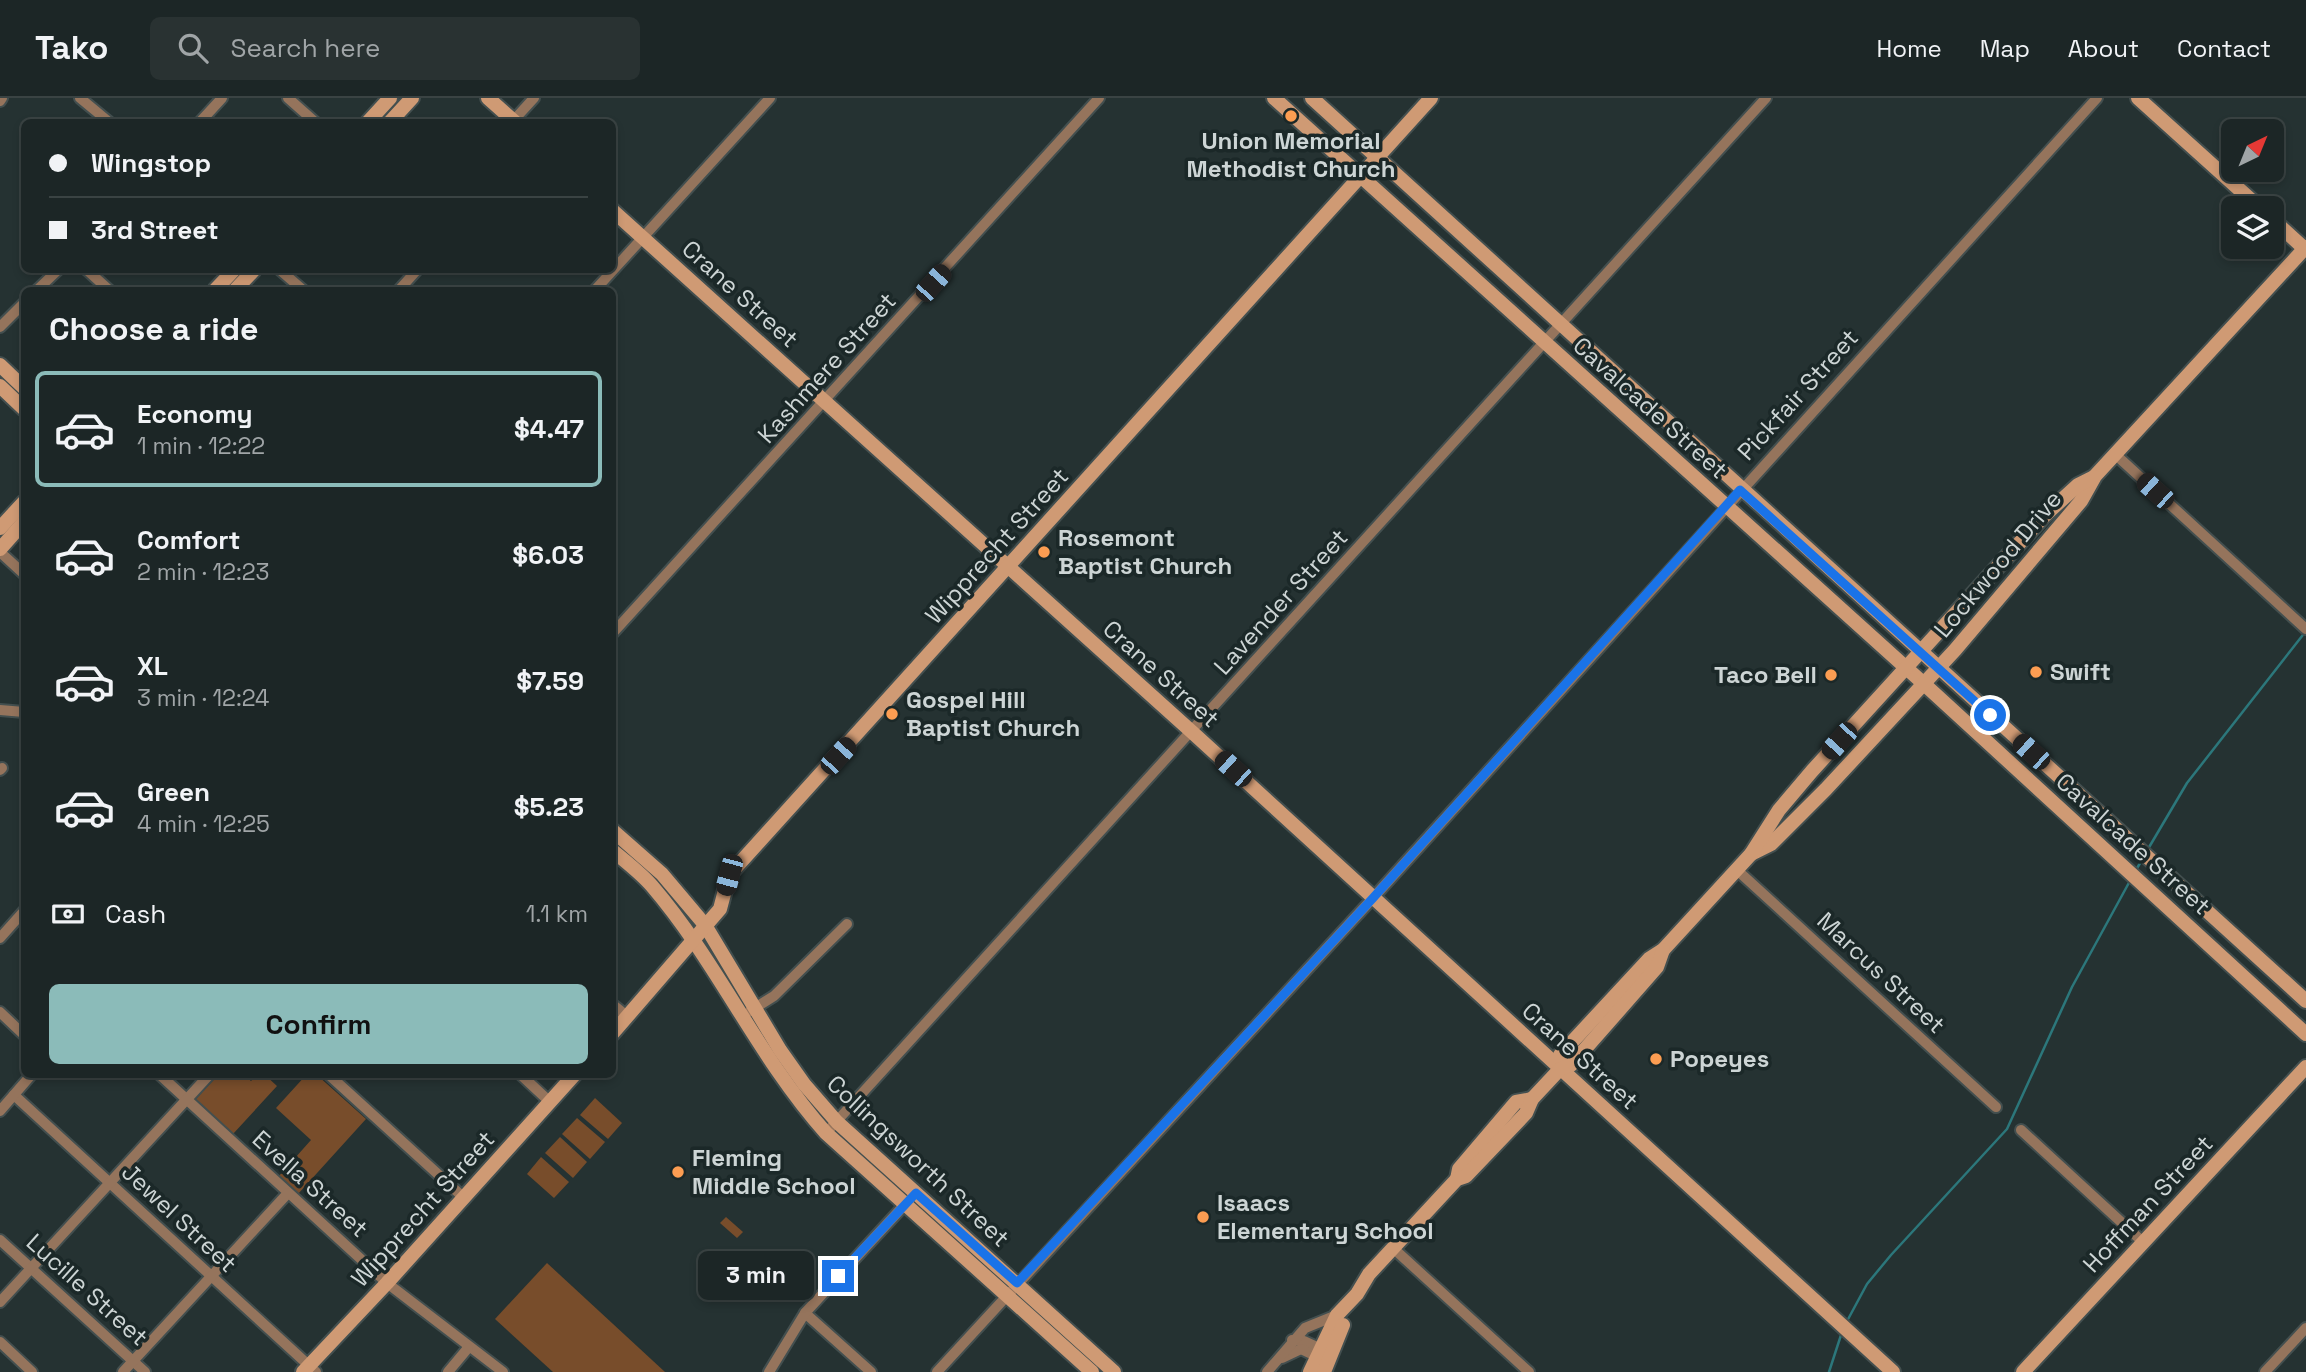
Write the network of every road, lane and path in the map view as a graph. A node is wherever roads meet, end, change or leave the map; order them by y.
1 (222, 98) edge
2 (288, 98) edge
3 (390, 98) edge
4 (412, 98) edge
5 (488, 98) edge
6 (534, 98) edge
7 (770, 98) edge
8 (1100, 98) edge
9 (1274, 98) edge
10 (1312, 98) edge
11 (1431, 98) edge
12 (1766, 98) edge
13 (2097, 98) edge
14 (2138, 98) edge
15 (86, 100) edge
16 (106, 119) edge
17 (203, 119) edge
18 (312, 119) edge
19 (371, 119) edge
20 (393, 119) edge
21 (511, 119) edge
22 (516, 119) edge
23 (1377, 157) junction
24 (1360, 176) junction
25 (2247, 196) edge
26 (616, 214) edge
27 (2284, 230) edge
28 (644, 238) junction
29 (1468, 241) junction
30 (2305, 248) edge
31 (1451, 258) junction
32 (616, 268) edge
33 (55, 273) edge
34 (90, 273) edge
35 (231, 273) edge
36 (251, 273) edge
37 (283, 273) edge
38 (414, 273) edge
39 (611, 273) edge
40 (40, 287) edge
41 (106, 287) edge
42 (218, 287) edge
43 (238, 287) edge
44 (300, 287) edge
45 (402, 287) edge
46 (598, 287) edge
47 (21, 306) edge
48 (1558, 325) junction
49 (0, 327) edge
50 (1543, 341) junction
51 (0, 365) edge
52 (21, 385) edge
53 (0, 386) edge
54 (826, 402) junction
55 (21, 406) edge
56 (1650, 407) junction
57 (1634, 424) junction
58 (2116, 455) junction
59 (2095, 476) junction
60 (1740, 490) junction
61 (21, 505) edge
62 (1725, 508) junction
63 (21, 526) edge
64 (0, 528) edge
65 (2024, 538) junction
66 (0, 550) edge
67 (2039, 551) junction
68 (1009, 567) junction
69 (21, 570) edge
70 (2302, 625) edge
71 (616, 630) edge
72 (1922, 652) junction
73 (1939, 667) junction
74 (1906, 668) junction
75 (1923, 683) junction
76 (0, 710) edge
77 (21, 712) edge
78 (1192, 732) junction
79 (1812, 771) junction
80 (1826, 789) junction
81 (2072, 789) junction
82 (2057, 805) junction
83 (616, 834) edge
84 (616, 854) edge
85 (1751, 854) junction
86 (1737, 870) junction
87 (1373, 898) junction
88 (2202, 906) junction
89 (21, 914) edge
90 (847, 924) dead end
91 (2187, 924) junction
92 (705, 925) junction
93 (0, 938) edge
94 (693, 941) junction
95 (2306, 1001) edge
96 (616, 1007) edge
97 (0, 1012) edge
98 (748, 1012) junction
99 (628, 1017) junction
100 (616, 1030) edge
101 (21, 1032) edge
102 (2306, 1034) edge
103 (2306, 1067) edge
104 (1560, 1069) junction
105 (29, 1078) edge
106 (163, 1078) edge
107 (205, 1078) edge
108 (332, 1078) edge
109 (524, 1078) edge
110 (571, 1078) edge
111 (14, 1095) junction
112 (186, 1100) junction
113 (550, 1102) junction
114 (1996, 1107) dead end
115 (0, 1111) edge
116 (837, 1122) junction
117 (2021, 1130) dead end
118 (826, 1133) junction
119 (111, 1184) junction
120 (288, 1193) junction
121 (916, 1193) junction
122 (463, 1197) junction
123 (905, 1204) junction
124 (0, 1240) edge
125 (2144, 1243) junction
126 (1393, 1248) junction
127 (31, 1268) junction
128 (211, 1276) junction
129 (387, 1283) junction
130 (1017, 1283) junction
131 (1006, 1295) junction
132 (1352, 1300) junction
133 (0, 1302) edge
134 (805, 1313) junction
135 (1337, 1315) junction
136 (2306, 1328) edge
137 (1292, 1340) junction
138 (0, 1342) edge
139 (468, 1349) junction
140 (1324, 1359) edge
141 (133, 1361) junction
142 (860, 1363) junction
143 (1271, 1368) edge
144 (309, 1370) edge
145 (32, 1372) edge
146 (123, 1372) edge
147 (145, 1372) edge
148 (447, 1372) edge
149 (503, 1372) edge
150 (769, 1372) edge
151 (852, 1372) edge
152 (871, 1372) edge
153 (937, 1372) edge
154 (1091, 1372) edge
155 (1114, 1372) edge
156 (1310, 1372) edge
157 (1529, 1372) edge
158 (1894, 1372) edge
159 (2023, 1372) edge
160 (2264, 1372) edge

1 - 17 street
2 - 18 street
3 - 19 main road
4 - 20 main road
5 - 21 main road
6 - 22 street
7 - 28 street
8 - 54 street, Kashmere Street
9 - 24 main road, Cavalcade Street
10 - 23 main road, Cavalcade Street
11 - 23 main road, Wipprecht Street
12 - 48 street, Lavender Street
13 - 60 street, Pickfair Street
14 - 25 main road
15 - 16 street
23 - 24 main road, Wipprecht Street
23 - 29 main road, Cavalcade Street
24 - 31 main road, Cavalcade Street
24 - 68 main road, Wipprecht Street
26 - 28 main road, Crane Street
27 - 30 main road
28 - 32 street
28 - 54 main road, Crane Street
29 - 31 main road
29 - 48 main road, Cavalcade Street
30 - 58 main road, Lockwood Drive
31 - 50 main road, Cavalcade Street
33 - 40 street
34 - 41 street
35 - 42 main road
36 - 43 main road
37 - 44 street
38 - 45 street
39 - 46 street
47 - 49 street
48 - 50 street, Lavender Street
48 - 56 main road, Cavalcade Street
50 - 57 main road, Cavalcade Street
50 - 78 street, Lavender Street
51 - 52 main road
53 - 55 main road
54 - 68 main road, Crane Street
54 - 71 street, Kashmere Street
56 - 57 main road
56 - 60 main road, Cavalcade Street
57 - 62 main road, Cavalcade Street
58 - 59 main road, Lockwood Drive
58 - 70 street
59 - 65 main road, Lockwood Drive
59 - 67 main road, Lockwood Drive
60 - 62 street, Pickfair Street
60 - 72 main road, Cavalcade Street
61 - 64 main road
62 - 74 main road, Cavalcade Street
62 - 87 street, Pickfair Street
63 - 66 main road
65 - 67 main road
65 - 72 main road, Lockwood Drive
66 - 69 street
67 - 73 main road, Lockwood Drive
68 - 78 main road, Crane Street
68 - 92 main road, Wipprecht Street
72 - 73 main road, Cavalcade Street
72 - 74 main road, Lockwood Drive
73 - 75 main road, Lockwood Drive
73 - 81 main road, Cavalcade Street
74 - 75 main road, Cavalcade Street
74 - 79 main road, Lockwood Drive
75 - 80 main road, Lockwood Drive
75 - 82 main road, Cavalcade Street
76 - 77 street
78 - 87 main road, Crane Street
78 - 116 street, Lavender Street
79 - 80 main road
79 - 85 main road, Lockwood Drive
80 - 85 main road, Lockwood Drive
81 - 82 main road
81 - 88 main road, Cavalcade Street
82 - 91 main road, Cavalcade Street
83 - 92 main road, Collingsworth Street
84 - 94 main road, Collingsworth Street
85 - 86 main road, Lockwood Drive
86 - 104 main road, Lockwood Drive
86 - 114 street, Marcus Street
87 - 104 main road, Crane Street
87 - 130 street, Pickfair Street
88 - 91 main road
88 - 95 main road, Cavalcade Street
89 - 93 street
90 - 98 street
91 - 102 main road, Cavalcade Street
92 - 94 main road, Wipprecht Street
92 - 98 main road, Collingsworth Street
94 - 98 main road, Collingsworth Street
94 - 99 main road, Wipprecht Street
96 - 99 street
97 - 101 street
98 - 116 main road, Collingsworth Street
98 - 118 main road, Collingsworth Street
99 - 100 main road, Wipprecht Street
103 - 125 main road, Hoffman Street
104 - 126 main road, Lockwood Drive
104 - 158 main road, Crane Street
105 - 111 street
106 - 112 street, Evella Street
107 - 112 street
108 - 122 street
109 - 113 street
110 - 113 main road, Wipprecht Street
111 - 115 street
111 - 119 street, Jewel Street
112 - 119 street
112 - 120 street, Evella Street
113 - 122 main road, Wipprecht Street
116 - 118 street, Lavender Street
116 - 121 main road, Collingsworth Street
117 - 125 street
118 - 123 main road, Collingsworth Street
119 - 127 street
119 - 128 street, Jewel Street
120 - 128 street
120 - 129 street, Evella Street
121 - 123 street
121 - 130 main road, Collingsworth Street
122 - 129 main road, Wipprecht Street
123 - 131 main road, Collingsworth Street
123 - 134 street
124 - 127 street, Lucille Street
125 - 159 main road, Hoffman Street
126 - 132 main road, Lockwood Drive
126 - 157 street
127 - 133 street
127 - 141 street, Lucille Street
128 - 141 street
128 - 144 street, Jewel Street
129 - 139 street, Evella Street
129 - 144 main road, Wipprecht Street
130 - 131 street, Pickfair Street
130 - 155 main road, Collingsworth Street
131 - 153 street, Pickfair Street
131 - 154 main road, Collingsworth Street
132 - 135 main road, Lockwood Drive
132 - 140 main road, Lockwood Drive
134 - 142 street
134 - 150 street
135 - 137 street
135 - 140 main road, Lockwood Drive
136 - 160 street
137 - 140 street
137 - 143 street
138 - 145 street
139 - 148 street
139 - 149 street, Evella Street
140 - 143 street
140 - 156 main road, Lockwood Drive
141 - 146 street
141 - 147 street, Lucille Street
142 - 151 street
142 - 152 street

